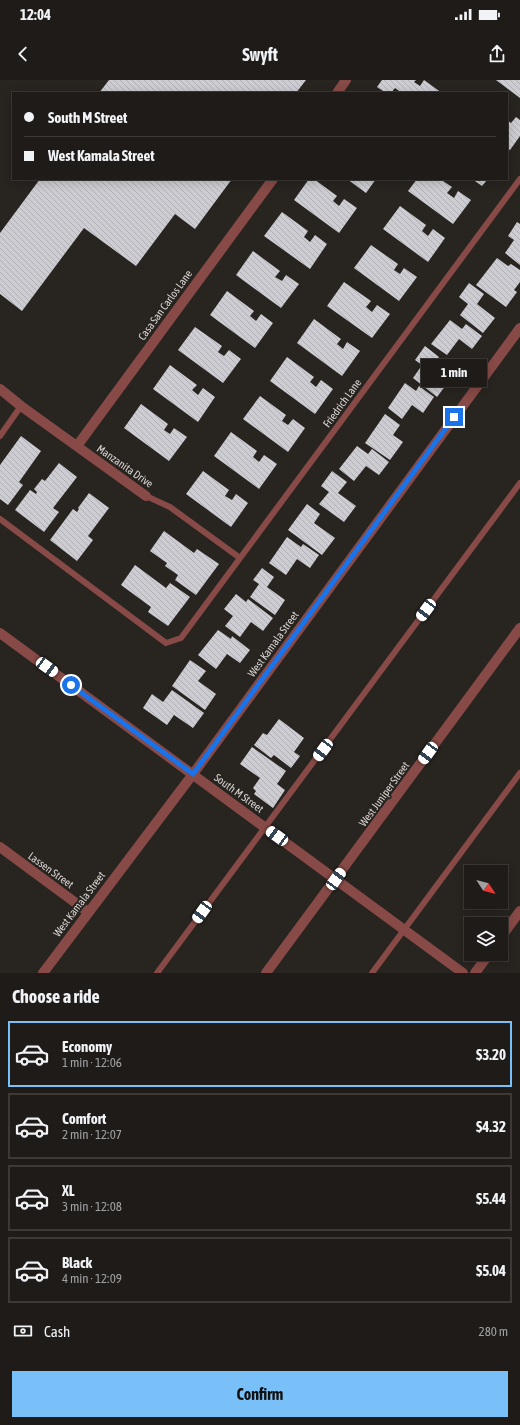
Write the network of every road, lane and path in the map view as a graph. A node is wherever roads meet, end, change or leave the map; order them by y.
1 (346, 80) edge
2 (338, 92) edge
3 (520, 179) edge
4 (272, 180) edge
5 (520, 328) edge
6 (0, 389) edge
7 (21, 406) junction
8 (0, 436) edge
9 (76, 446) junction
10 (520, 483) edge
11 (146, 496) joint
12 (0, 519) edge
13 (240, 558) junction
14 (520, 628) edge
15 (0, 633) edge
16 (520, 773) edge
17 (193, 774) junction
18 (265, 827) junction
19 (0, 847) edge
20 (336, 879) junction
21 (88, 912) junction
22 (520, 912) edge
23 (508, 928) edge
24 (405, 929) junction
25 (484, 961) edge
26 (43, 973) edge
27 (157, 973) edge
28 (266, 973) edge
29 (372, 973) edge
30 (463, 973) edge
31 (475, 973) edge

1 - 2 street
3 - 13 lane, Friedrich Lane
4 - 9 street, Casa San Carlos Lane
5 - 17 street, West Kamala Street
6 - 7 street, Manzanita Drive
7 - 8 lane
7 - 9 street, Manzanita Drive
9 - 11 street, Manzanita Drive
10 - 18 lane
11 - 13 lane, Manzanita Drive
12 - 13 lane, Friedrich Lane
14 - 20 street, West Juniper Street
15 - 17 street, South M Street
16 - 24 lane
17 - 18 street, South M Street
17 - 21 street, West Kamala Street
18 - 20 street, South M Street
18 - 27 lane
19 - 21 street, Lassen Street
20 - 24 street, South M Street
20 - 28 street, West Juniper Street
21 - 26 street, West Kamala Street
22 - 23 street
24 - 29 lane
24 - 30 street, South M Street
25 - 31 street

